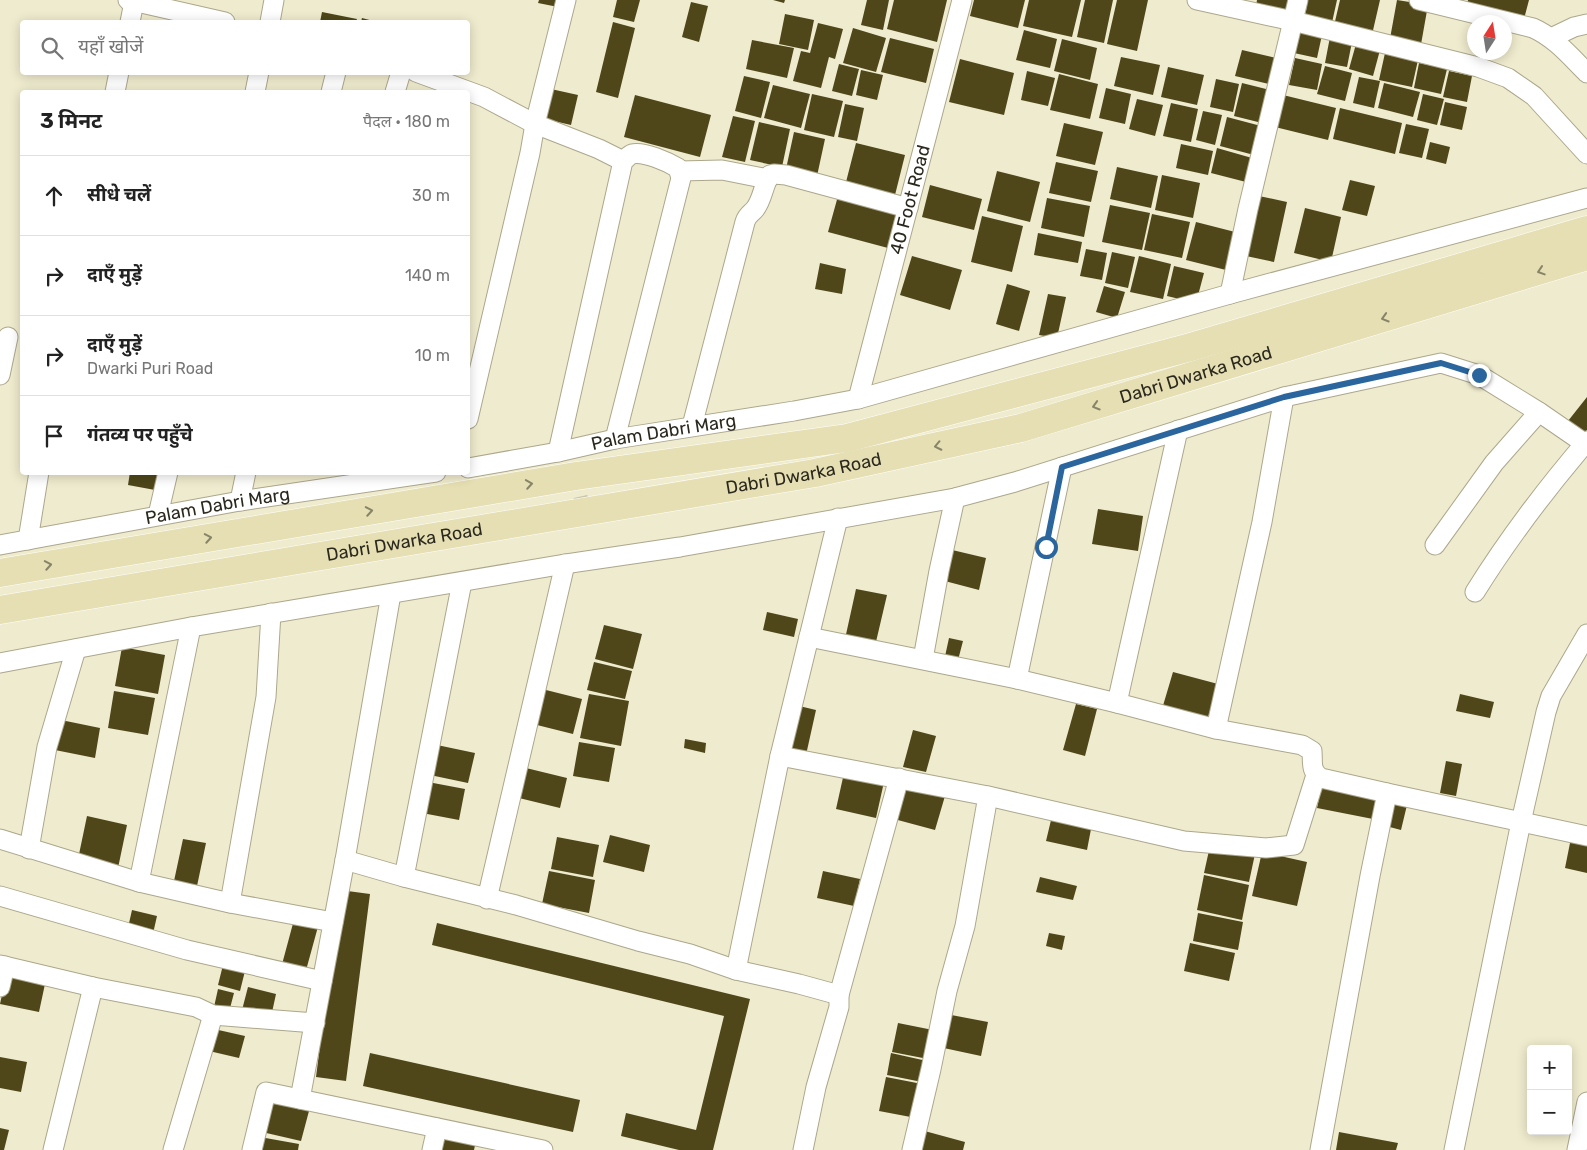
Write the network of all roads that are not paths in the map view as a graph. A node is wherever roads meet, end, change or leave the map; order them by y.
1 (274, 0) edge
2 (566, 0) edge
3 (962, 0) edge
4 (1198, 0) edge
5 (1298, 0) edge
6 (1419, 0) edge
7 (131, 1) edge
8 (130, 20) edge
9 (216, 20) edge
10 (270, 20) edge
11 (1293, 21) junction
12 (1587, 24) edge
13 (1551, 38) junction
14 (1587, 73) edge
15 (118, 75) edge
16 (258, 75) edge
17 (335, 75) edge
18 (400, 75) edge
19 (424, 75) edge
20 (115, 90) edge
21 (255, 90) edge
22 (332, 90) edge
23 (396, 90) edge
24 (465, 90) edge
25 (470, 92) edge
26 (535, 124) junction
27 (1587, 154) edge
28 (623, 161) junction
29 (680, 171) junction
30 (768, 178) junction
31 (1587, 198) edge
32 (908, 208) junction
33 (1587, 230) edge
34 (1587, 256) edge
35 (1230, 294) junction
36 (8, 337) dead end
37 (0, 375) edge
38 (1284, 397) junction
39 (858, 398) junction
40 (470, 410) edge
41 (1539, 412) junction
42 (692, 426) junction
43 (1178, 430) junction
44 (615, 439) junction
45 (1586, 443) edge
46 (558, 452) junction
47 (1062, 467) junction
48 (470, 468) edge
49 (39, 475) edge
50 (167, 475) edge
51 (245, 475) edge
52 (398, 475) edge
53 (334, 480) edge
54 (955, 498) junction
55 (240, 501) junction
56 (158, 515) junction
57 (838, 518) junction
58 (28, 540) junction
59 (0, 545) edge
60 (1435, 545) dead end
61 (565, 564) junction
62 (0, 573) edge
63 (462, 582) junction
64 (1475, 592) dead end
65 (391, 594) junction
66 (0, 610) edge
67 (271, 613) junction
68 (191, 627) junction
69 (1587, 634) edge
70 (808, 637) junction
71 (76, 649) junction
72 (923, 659) junction
73 (0, 663) edge
74 (1017, 679) junction
75 (1117, 702) junction
76 (1216, 729) junction
77 (780, 756) junction
78 (1316, 775) junction
79 (900, 778) junction
80 (1387, 793) junction
81 (988, 796) junction
82 (1521, 822) junction
83 (1587, 836) edge
84 (0, 840) edge
85 (29, 848) junction
86 (344, 860) junction
87 (404, 877) junction
88 (139, 882) junction
89 (0, 896) edge
90 (487, 899) junction
91 (230, 902) junction
92 (333, 922) junction
93 (3, 966) edge
94 (736, 970) junction
95 (322, 982) junction
96 (0, 987) edge
97 (93, 987) junction
98 (839, 995) junction
99 (213, 1015) junction
100 (314, 1023) junction
101 (300, 1099) junction
102 (1587, 1102) edge
103 (437, 1128) junction
104 (53, 1150) edge
105 (173, 1150) edge
106 (252, 1150) edge
107 (432, 1150) edge
108 (543, 1150) edge
109 (803, 1150) edge
110 (912, 1150) edge
111 (1320, 1150) edge
112 (1454, 1150) edge
113 (1577, 1150) edge

1 - 10 street
2 - 26 street
3 - 32 street, 40 Foot Road
4 - 11 street
5 - 11 street
6 - 13 street
7 - 8 street
7 - 9 street
11 - 27 street
11 - 35 street
12 - 13 street
13 - 14 street
15 - 20 street
16 - 21 street
17 - 22 street
18 - 23 street
19 - 24 street
25 - 26 street
26 - 28 street
26 - 40 street
28 - 29 street
28 - 46 street
29 - 30 street
29 - 44 street
30 - 32 street
30 - 42 street
31 - 35 street, Palam Dabri Marg
32 - 39 street, 40 Foot Road
62 -> 33 main road, Dabri Dwarka Road
34 -> 66 main road, Dabri Dwarka Road
35 - 39 street, Palam Dabri Marg
36 - 37 street
38 - 41 street
38 - 43 street
38 - 76 street
39 - 42 street, Palam Dabri Marg
41 - 45 street
41 - 60 street
42 - 44 street, Palam Dabri Marg
43 - 47 street
43 - 75 street
44 - 46 street, Palam Dabri Marg
45 - 64 street
46 - 48 street, Palam Dabri Marg
47 - 54 street
47 - 74 street
49 - 58 street
50 - 56 street
51 - 55 street
52 - 53 street, Palam Dabri Marg
53 - 55 street, Palam Dabri Marg
54 - 57 street
54 - 72 street
55 - 56 street, Palam Dabri Marg
56 - 58 street, Palam Dabri Marg
57 - 61 street
57 - 70 street
58 - 59 street, Palam Dabri Marg
61 - 63 street
61 - 90 street
63 - 65 street
63 - 87 street
65 - 67 street
65 - 86 street
67 - 68 street
67 - 91 street
68 - 71 street
68 - 88 street
69 - 82 street
70 - 72 street
70 - 77 street
71 - 73 street
71 - 85 street
72 - 74 street
74 - 75 street
75 - 76 street
76 - 78 street
77 - 79 street
77 - 94 street
78 - 80 street
78 - 81 street
79 - 81 street
79 - 98 street
80 - 82 street
80 - 111 street
81 - 110 street
82 - 83 street
82 - 112 street
84 - 85 street
85 - 88 street
86 - 87 street
86 - 92 street
87 - 90 street
88 - 91 street
89 - 95 street
90 - 94 street
91 - 92 street
92 - 95 street
93 - 96 street
93 - 97 street
94 - 98 street
95 - 100 street
97 - 99 street
97 - 104 street
98 - 109 street
99 - 100 street
99 - 105 street
100 - 101 street
101 - 103 street
101 - 106 street
102 - 113 street
103 - 107 street
103 - 108 street

